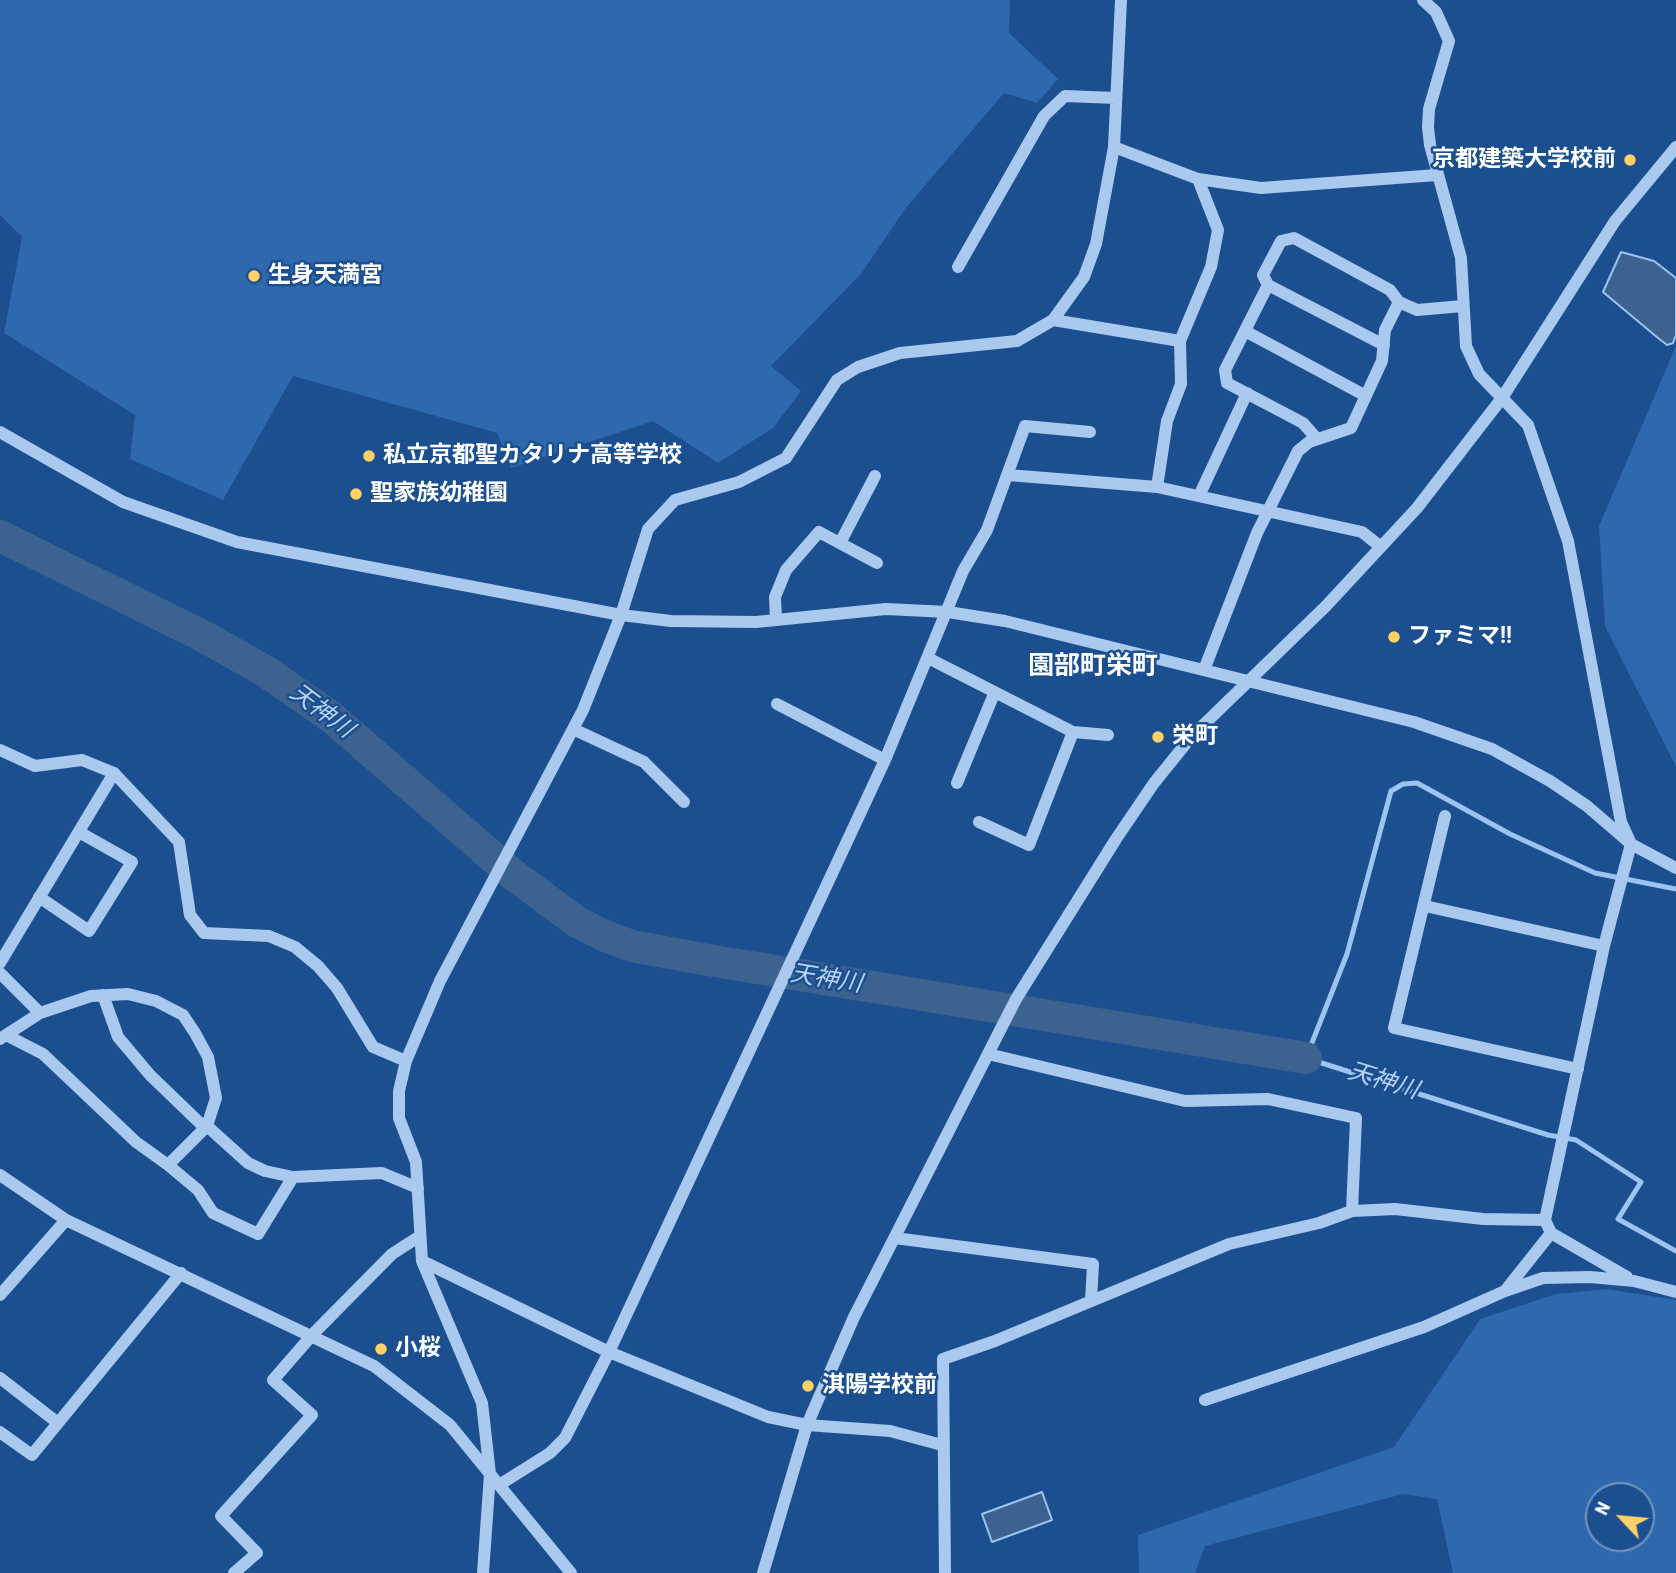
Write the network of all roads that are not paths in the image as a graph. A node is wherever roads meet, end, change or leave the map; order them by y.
1 (1121, 0) edge
2 (1423, 0) edge
3 (1116, 98) junction
4 (1114, 147) junction
5 (1676, 148) edge
6 (1437, 175) junction
7 (1198, 179) junction
8 (958, 267) dead end
9 (1268, 285) junction
10 (1399, 302) junction
11 (1463, 306) junction
12 (1053, 320) junction
13 (1245, 331) junction
14 (1180, 341) junction
15 (1384, 345) junction
16 (1247, 393) junction
17 (1366, 396) junction
18 (1502, 398) junction
19 (0, 432) edge
20 (1090, 432) dead end
21 (1317, 439) junction
22 (1008, 475) junction
23 (876, 476) dead end
24 (1157, 487) junction
25 (1199, 496) junction
26 (1269, 510) junction
27 (840, 543) junction
28 (1381, 547) junction
29 (877, 563) dead end
30 (948, 612) junction
31 (621, 615) junction
32 (776, 620) junction
33 (928, 658) junction
34 (1204, 670) junction
35 (1246, 681) junction
36 (994, 694) junction
37 (776, 704) dead end
38 (573, 729) junction
39 (1073, 732) junction
40 (1108, 735) dead end
41 (0, 750) edge
42 (885, 760) junction
43 (114, 773) junction
44 (957, 783) dead end
45 (684, 802) dead end
46 (1445, 816) dead end
47 (979, 822) dead end
48 (79, 832) junction
49 (1631, 844) junction
50 (1676, 868) edge
51 (38, 897) junction
52 (1425, 906) junction
53 (1604, 946) junction
54 (0, 963) edge
55 (0, 973) edge
56 (103, 995) junction
57 (40, 1013) junction
58 (3, 1037) edge
59 (988, 1054) junction
60 (406, 1061) junction
61 (1578, 1069) junction
62 (206, 1127) junction
63 (168, 1165) junction
64 (0, 1175) edge
65 (293, 1177) junction
66 (418, 1188) junction
67 (1352, 1211) junction
68 (66, 1220) junction
69 (1545, 1220) junction
70 (1551, 1233) junction
71 (420, 1236) junction
72 (895, 1238) junction
73 (422, 1261) junction
74 (181, 1273) junction
75 (1634, 1281) junction
76 (1505, 1291) junction
77 (1676, 1292) edge
78 (0, 1293) edge
79 (1091, 1301) junction
80 (313, 1334) junction
81 (609, 1352) junction
82 (0, 1378) edge
83 (1205, 1401) dead end
84 (58, 1423) junction
85 (807, 1425) junction
86 (0, 1432) edge
87 (942, 1445) junction
88 (490, 1474) junction
89 (499, 1485) junction
90 (234, 1573) edge
91 (483, 1573) edge
92 (571, 1573) edge
93 (763, 1573) edge
94 (946, 1573) edge

1 - 3 street
2 - 6 street
3 - 4 street
3 - 8 street
4 - 7 street
4 - 12 street
5 - 18 street
6 - 7 street
6 - 11 street
7 - 14 street
9 - 10 street
9 - 13 street
9 - 15 street
10 - 11 street
10 - 15 street
11 - 18 street
12 - 14 street
12 - 31 street
13 - 16 street
13 - 17 street
14 - 24 street
15 - 17 street
16 - 21 street
16 - 25 street
17 - 21 street
18 - 28 street
18 - 49 street
19 - 31 street
20 - 22 street
21 - 26 street
22 - 24 street
22 - 30 street
23 - 27 street
24 - 25 street
25 - 26 street
26 - 28 street
26 - 34 street
27 - 29 street
27 - 32 street
28 - 35 street
30 - 32 street
30 - 33 street
30 - 34 street
31 - 32 street
31 - 38 street
33 - 36 street
33 - 42 street
34 - 35 street
35 - 49 street
35 - 59 street
36 - 39 street
36 - 44 street
37 - 42 street
38 - 45 street
38 - 60 street
39 - 40 street
39 - 47 street
41 - 43 street
42 - 81 street
43 - 48 street
43 - 60 street
46 - 52 street
48 - 51 street
48 - 51 street
49 - 50 street
49 - 53 street
51 - 54 street
52 - 53 street
52 - 61 street
53 - 61 street
55 - 57 street
56 - 57 street
56 - 62 street
56 - 62 street
57 - 58 street
58 - 63 street
59 - 67 street
59 - 72 street
60 - 66 street
61 - 69 street
62 - 63 street
62 - 65 street
63 - 65 street
64 - 68 street
65 - 66 street
66 - 71 street
67 - 69 street
67 - 79 street
68 - 74 street
68 - 78 street
69 - 70 street
70 - 75 street
70 - 76 street
71 - 73 street
71 - 80 street
72 - 79 street
72 - 85 street
73 - 81 street
73 - 88 street
74 - 80 street
74 - 84 street
75 - 76 street
75 - 77 street
76 - 83 street
79 - 87 street
80 - 88 street
80 - 90 street
81 - 85 street
81 - 89 street
82 - 84 street
84 - 86 street
85 - 87 street
85 - 93 street
87 - 94 street
88 - 89 street
88 - 91 street
89 - 92 street

